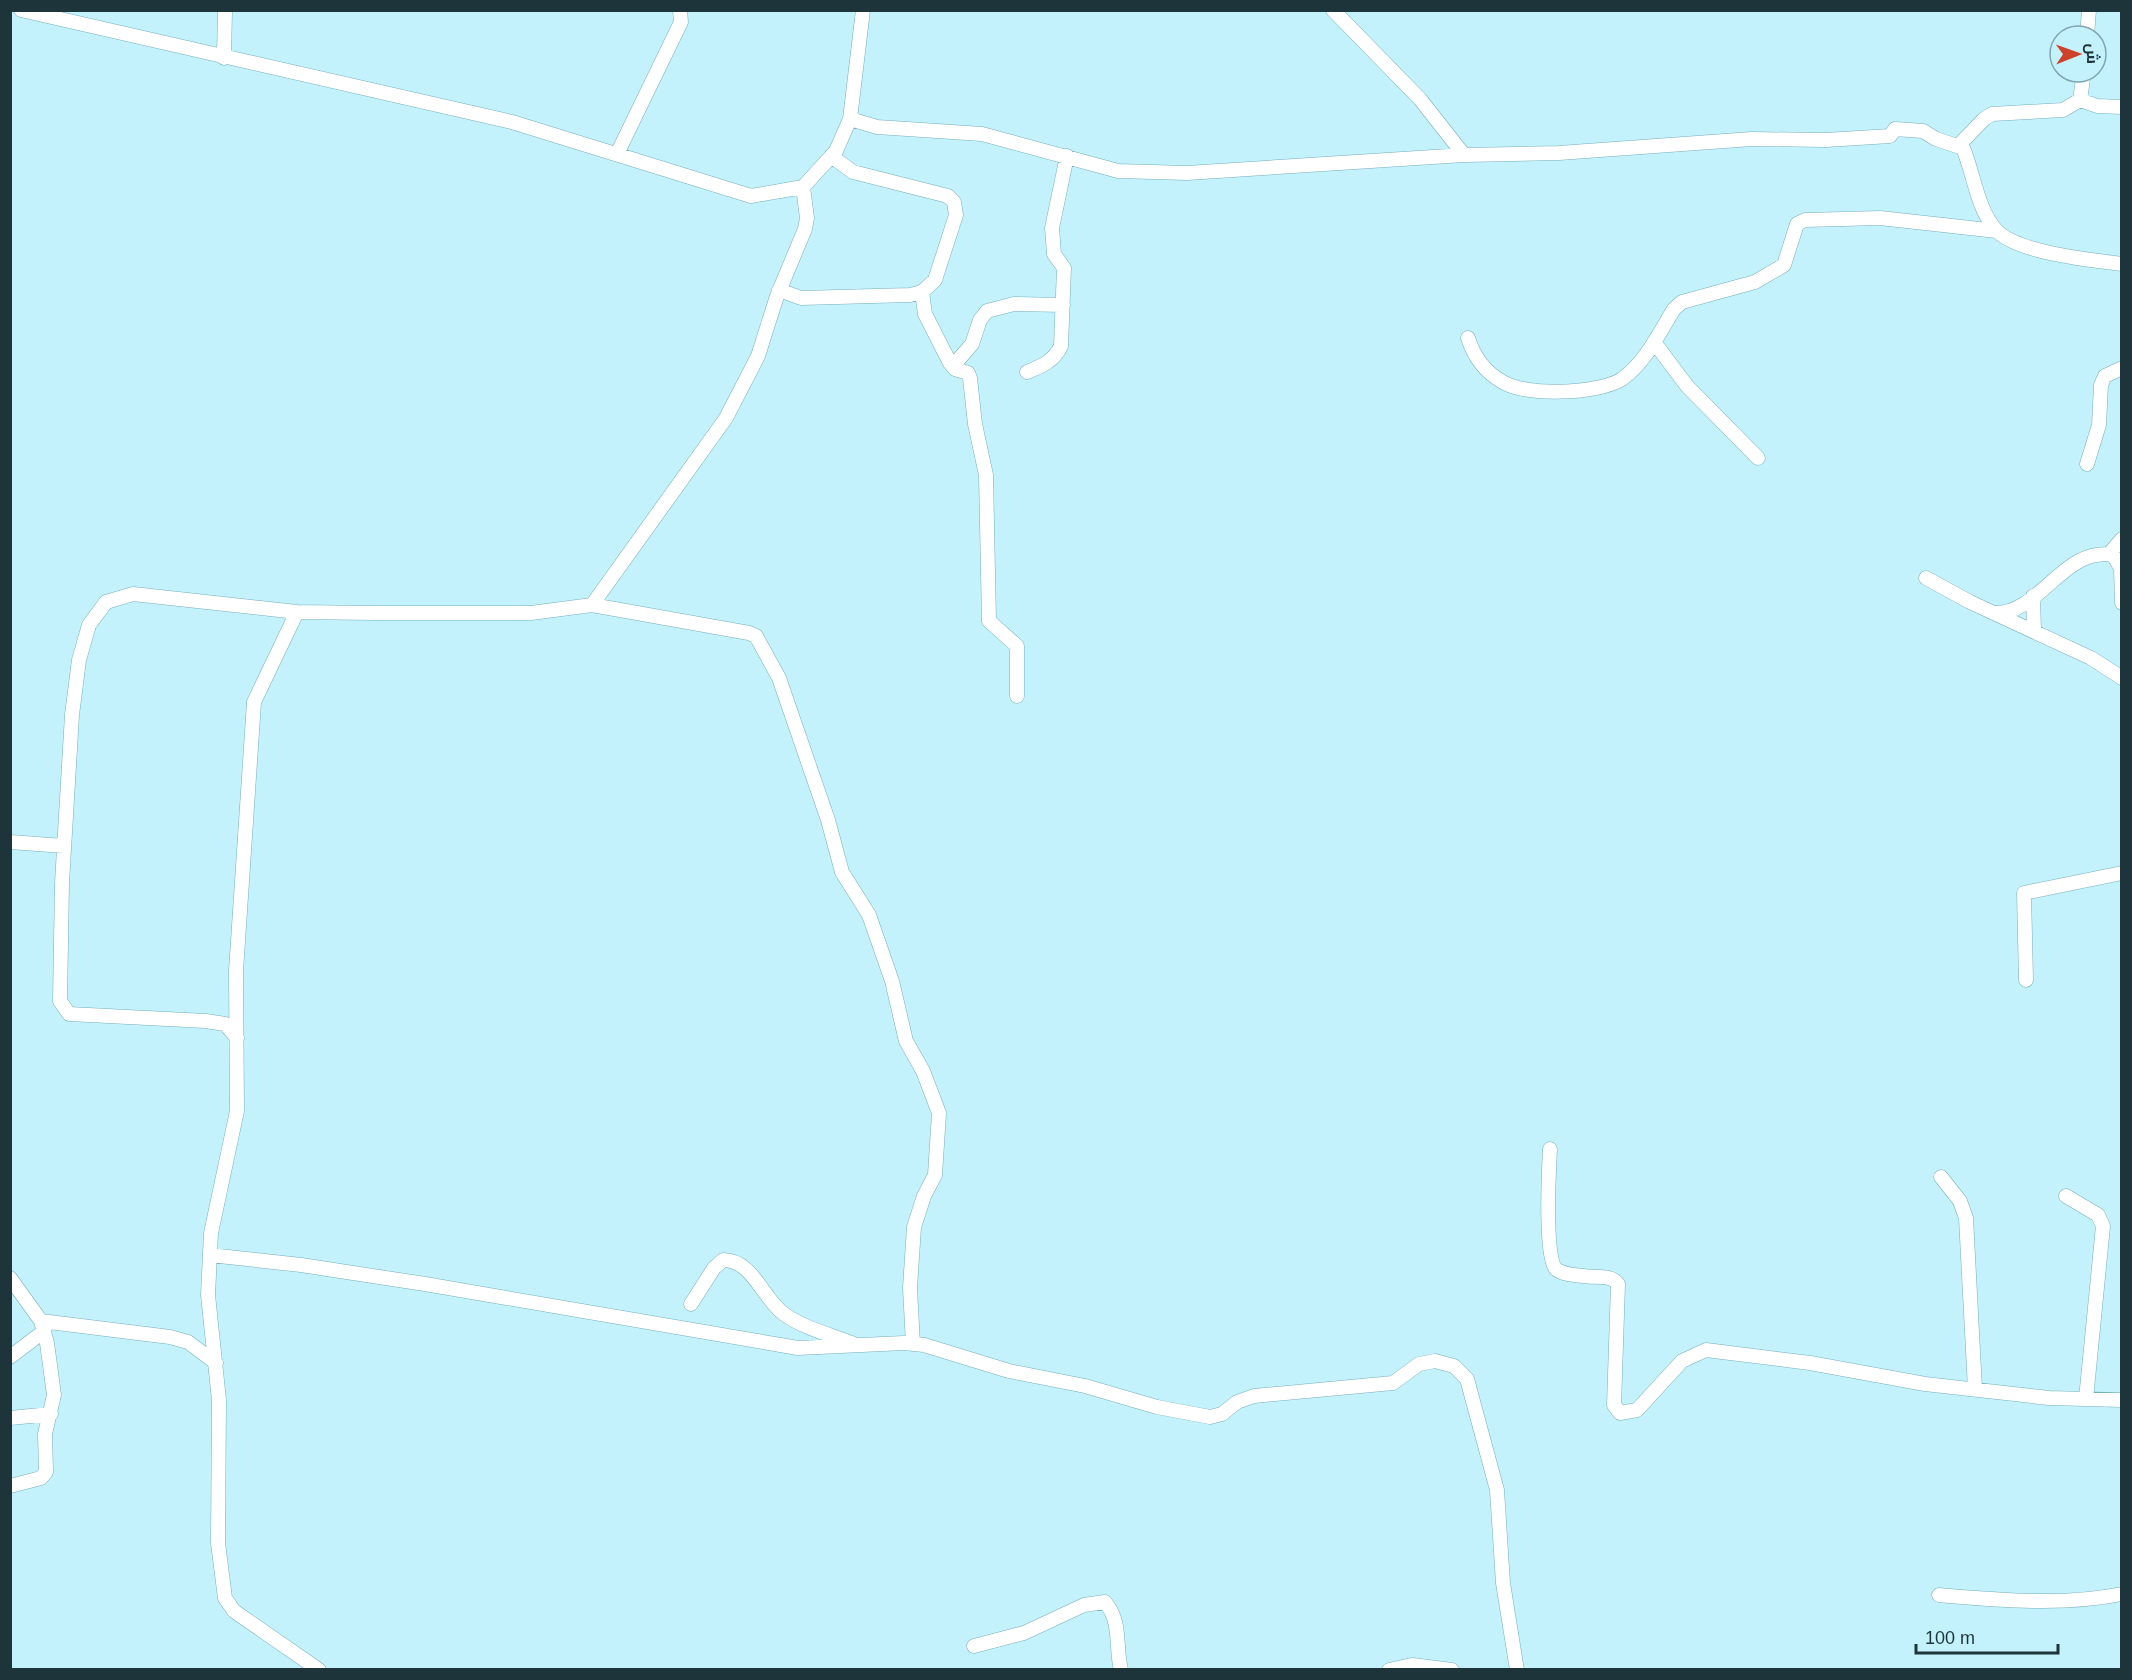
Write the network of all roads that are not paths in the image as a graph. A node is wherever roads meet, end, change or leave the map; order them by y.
1 (21, 10) edge
2 (225, 10) edge
3 (680, 10) edge
4 (863, 10) edge
5 (1333, 10) edge
6 (224, 58) junction
7 (2082, 84) edge
8 (2080, 100) junction
9 (2121, 107) edge
10 (850, 119) junction
11 (1959, 146) junction
12 (617, 154) junction
13 (1464, 155) junction
14 (831, 156) junction
15 (1068, 156) junction
16 (802, 187) junction
17 (1997, 231) junction
18 (2121, 264) edge
19 (779, 290) junction
20 (922, 292) junction
21 (1063, 305) junction
22 (1468, 338) dead end
23 (1654, 342) junction
24 (953, 366) junction
25 (2121, 368) edge
26 (1028, 372) dead end
27 (1758, 458) dead end
28 (2087, 464) dead end
29 (2121, 538) edge
30 (2109, 554) junction
31 (1926, 578) dead end
32 (2033, 596) junction
33 (2121, 603) edge
34 (592, 606) junction
35 (297, 612) junction
36 (1994, 614) junction
37 (2034, 631) junction
38 (2121, 678) edge
39 (1017, 696) dead end
40 (10, 842) edge
41 (64, 846) junction
42 (2121, 873) edge
43 (2026, 980) dead end
44 (237, 1038) junction
45 (1550, 1149) dead end
46 (1941, 1177) dead end
47 (2066, 1196) dead end
48 (210, 1255) junction
49 (10, 1278) edge
50 (691, 1304) dead end
51 (42, 1326) junction
52 (913, 1344) junction
53 (856, 1345) junction
54 (10, 1357) edge
55 (216, 1363) junction
56 (1975, 1389) junction
57 (2086, 1399) junction
58 (2121, 1400) edge
59 (51, 1414) junction
60 (10, 1418) edge
61 (10, 1486) edge
62 (2121, 1594) edge
63 (1939, 1595) dead end
64 (974, 1646) dead end
65 (319, 1670) edge
66 (1121, 1670) edge
67 (1389, 1670) edge
68 (1452, 1670) edge
69 (1516, 1670) edge

1 - 6 street
2 - 6 street
3 - 12 street
4 - 10 street
5 - 13 street
6 - 12 street
7 - 8 street
8 - 9 street
8 - 11 street
10 - 14 street
10 - 15 street
11 - 13 street
11 - 17 street
12 - 16 street
13 - 15 street
14 - 16 street
14 - 20 street
15 - 21 street
16 - 19 street
17 - 18 street
17 - 23 street
19 - 20 street
19 - 34 street
20 - 24 street
21 - 24 street
21 - 26 street
22 - 23 street
23 - 27 street
24 - 39 street
25 - 28 street
29 - 30 street
30 - 32 street
30 - 33 street
31 - 36 street
32 - 36 street
32 - 37 street
34 - 35 street
34 - 52 street
35 - 41 street
35 - 44 street
36 - 37 street
37 - 38 street
40 - 41 street
41 - 44 street
42 - 43 street
44 - 48 street
45 - 56 street
46 - 56 street
47 - 57 street
48 - 53 street
48 - 55 street
49 - 51 street
50 - 53 street
51 - 54 street
51 - 55 street
51 - 59 street
52 - 53 street
52 - 69 street
55 - 65 street
56 - 57 street
57 - 58 street
59 - 60 street
59 - 61 street
62 - 63 street
64 - 66 street
67 - 68 street

